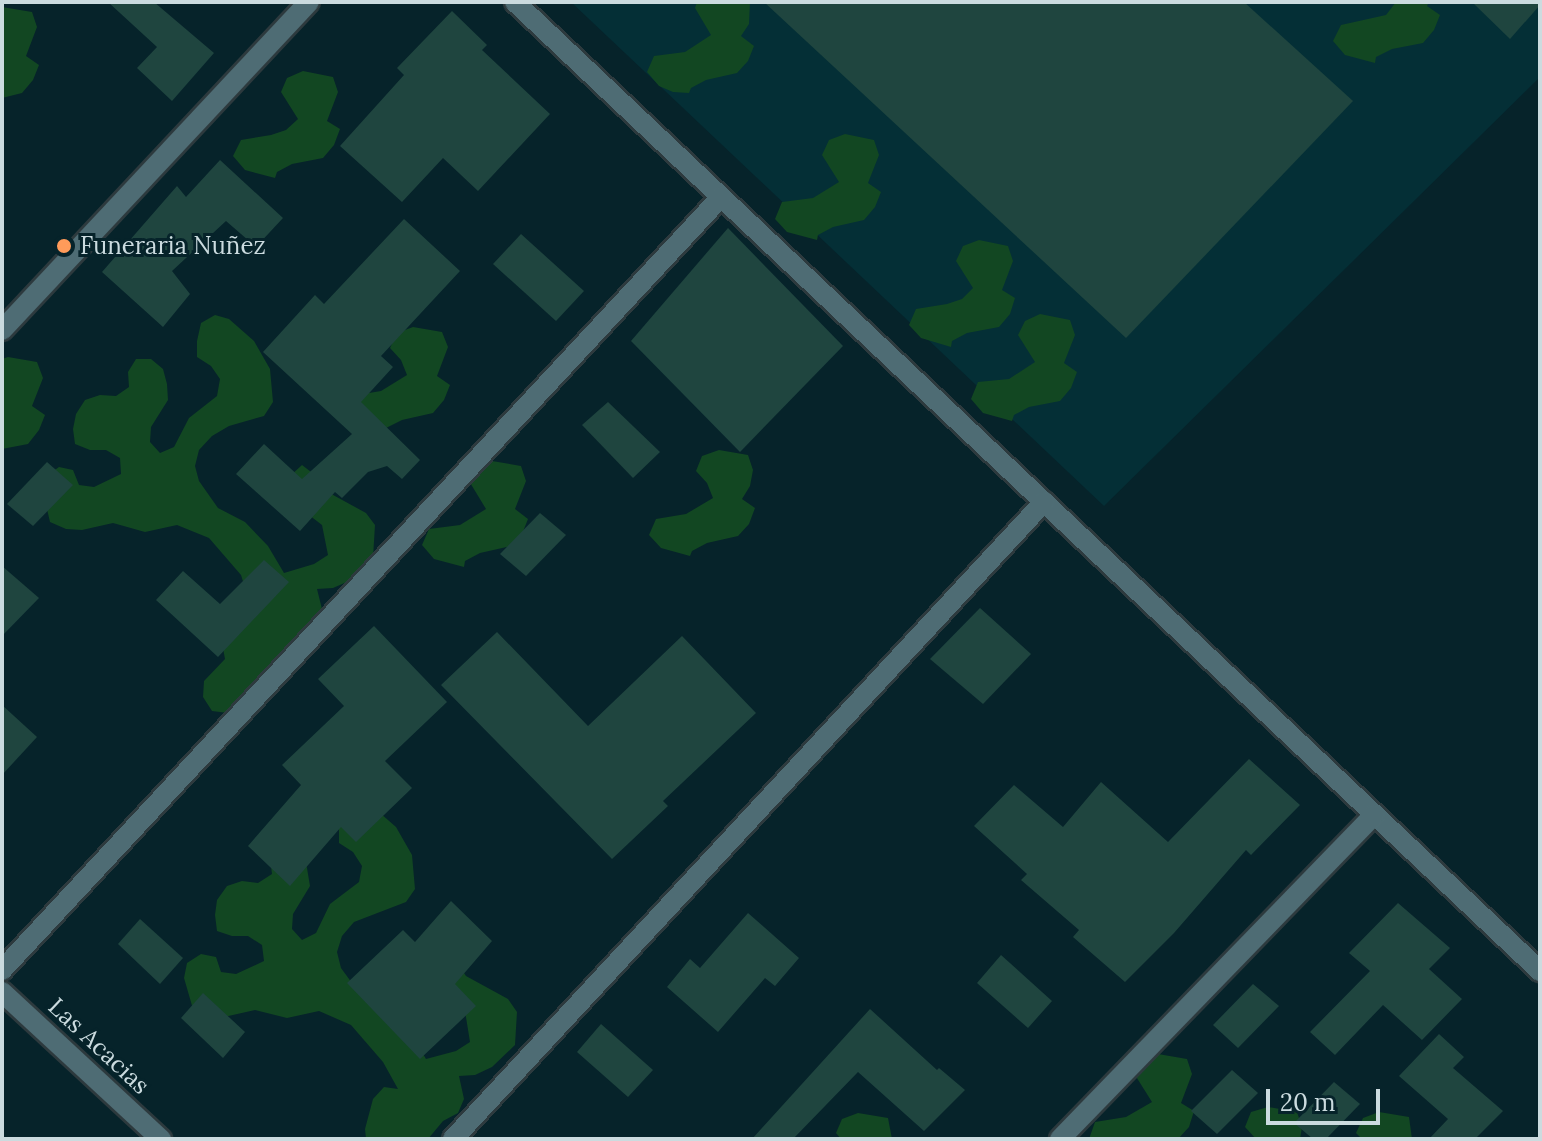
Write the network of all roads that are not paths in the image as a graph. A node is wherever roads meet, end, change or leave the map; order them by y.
1 (309, 2) edge
2 (515, 2) edge
3 (721, 197) junction
4 (2, 330) edge
5 (1044, 502) junction
6 (1374, 815) junction
7 (2, 970) edge
8 (1540, 971) edge
9 (2, 992) edge
10 (161, 1139) edge
11 (453, 1139) edge
12 (1060, 1139) edge

1 - 4 street
2 - 3 street
3 - 5 street
3 - 7 street
5 - 6 street
5 - 11 street
6 - 8 street
6 - 12 street
9 - 10 street, Las Acacias

